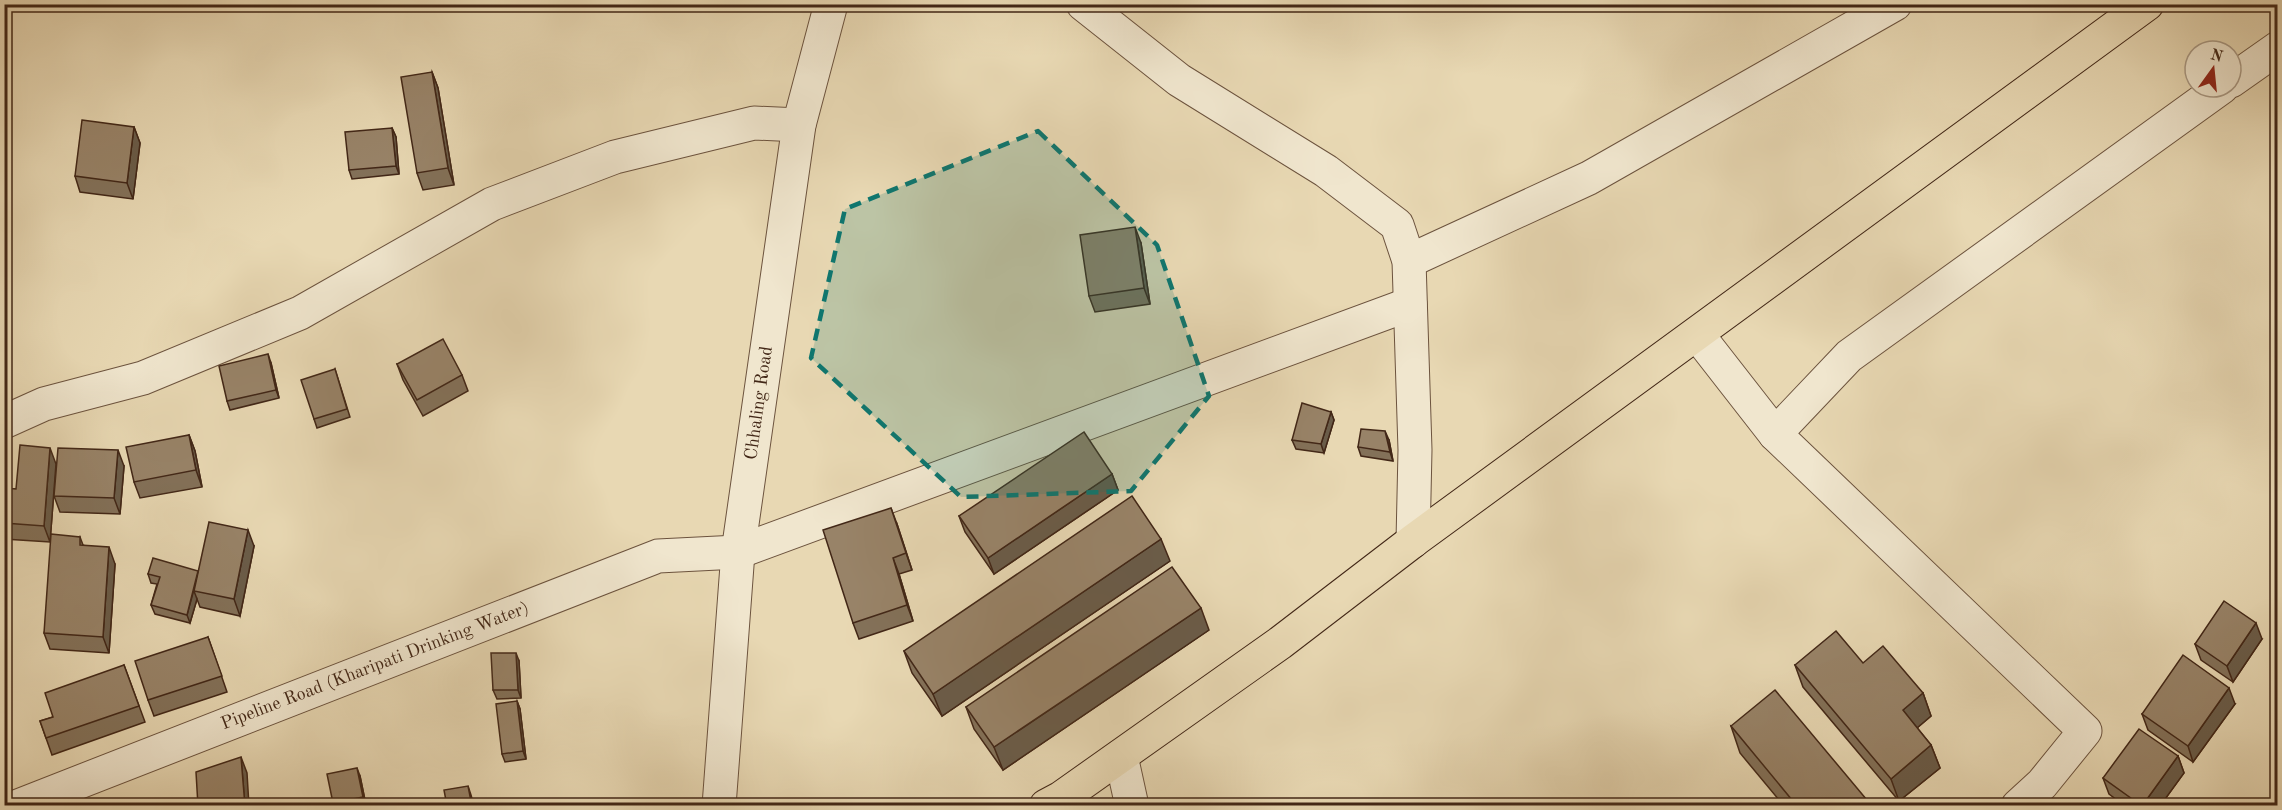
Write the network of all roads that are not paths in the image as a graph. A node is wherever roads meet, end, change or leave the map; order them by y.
1 (831, 4) edge
2 (1083, 4) edge
3 (1895, 4) edge
4 (2147, 4) edge
5 (2277, 48) edge
6 (2243, 72) edge
7 (2205, 99) edge
8 (799, 125) junction
9 (1408, 261) junction
10 (1410, 304) junction
11 (1697, 334) junction
12 (4, 422) edge
13 (1775, 434) junction
14 (1413, 541) junction
15 (738, 552) junction
16 (1121, 756) junction
17 (18, 806) edge
18 (719, 806) edge
19 (1046, 806) edge
20 (1132, 806) edge
21 (2018, 806) edge

1 - 8 street, Chhaling Road
2 - 9 street
3 - 9 street
4 - 11 main road
5 - 6 street
7 - 13 street
8 - 12 street
8 - 15 street, Chhaling Road
9 - 10 street
10 - 14 street
10 - 15 street, Pipeline Road (Kharipati Drinking Water)
11 - 13 street
11 - 14 main road
13 - 21 street
14 - 16 main road
15 - 17 street, Pipeline Road (Kharipati Drinking Water)
15 - 18 street, Chhaling Road
16 - 19 main road
16 - 20 street

